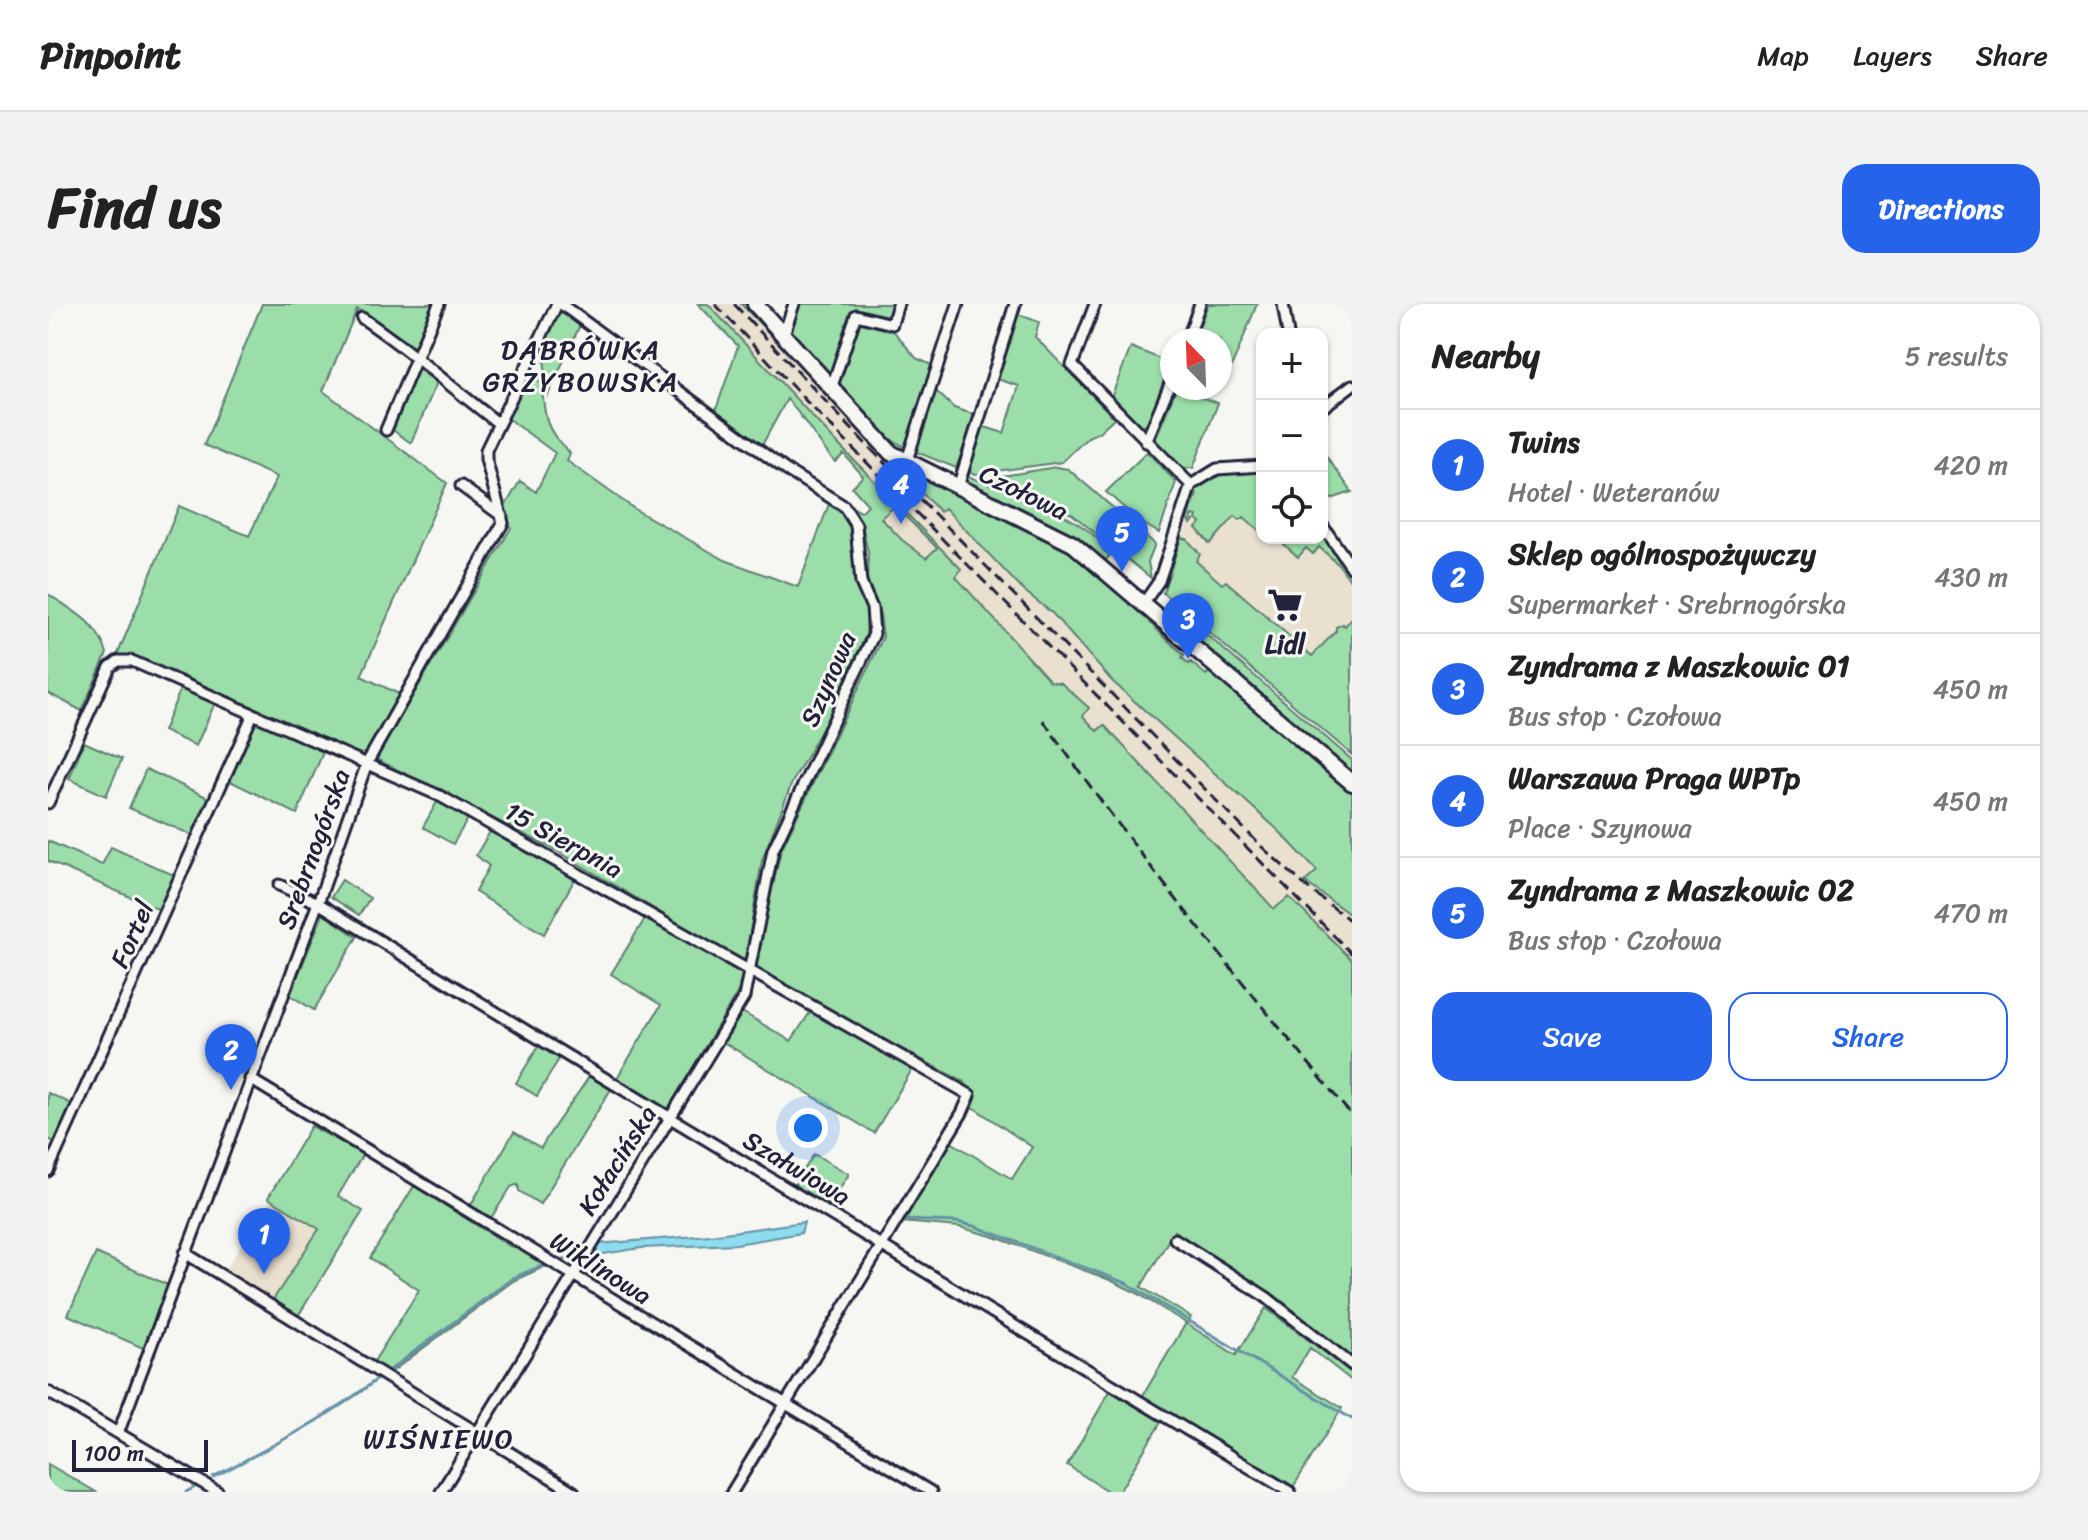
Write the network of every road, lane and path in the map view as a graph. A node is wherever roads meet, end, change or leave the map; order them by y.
1 (439, 304) edge
2 (559, 304) edge
3 (755, 304) edge
4 (794, 304) edge
5 (898, 304) edge
6 (958, 304) edge
7 (1015, 304) edge
8 (1095, 304) edge
9 (1200, 304) edge
10 (1283, 304) edge
11 (362, 318) dead end
12 (1191, 328) edge
13 (1287, 328) edge
14 (783, 337) junction
15 (418, 357) junction
16 (1352, 385) edge
17 (831, 389) junction
18 (1163, 400) edge
19 (1328, 403) edge
20 (498, 423) junction
21 (386, 430) dead end
22 (1146, 442) junction
23 (906, 463) junction
24 (1256, 466) edge
25 (1191, 485) junction
26 (461, 486) dead end
27 (958, 487) junction
28 (502, 516) junction
29 (1328, 534) edge
30 (1352, 568) edge
31 (1143, 604) junction
32 (253, 714) junction
33 (367, 763) junction
34 (1352, 783) edge
35 (48, 803) edge
36 (279, 885) dead end
37 (318, 903) junction
38 (749, 971) junction
39 (250, 1079) junction
40 (669, 1117) junction
41 (48, 1171) edge
42 (1175, 1239) dead end
43 (880, 1244) junction
44 (185, 1253) junction
45 (571, 1275) junction
46 (1352, 1365) edge
47 (48, 1392) edge
48 (785, 1405) junction
49 (119, 1431) junction
50 (476, 1432) junction
51 (218, 1492) edge
52 (441, 1492) edge
53 (574, 1492) edge
54 (732, 1492) edge
55 (931, 1492) edge
56 (1290, 1492) edge

1 - 15 street
2 - 20 street
2 - 38 street, Szynowa
3 - 14 street, Czołowa
4 - 14 street
5 - 17 street
6 - 23 street
7 - 27 street
8 - 22 street
9 - 12 street
10 - 13 street
11 - 15 street
14 - 17 street, Czołowa
15 - 20 street
15 - 21 street
16 - 19 street
17 - 23 street, Czołowa
18 - 22 street
20 - 28 street
22 - 25 street
23 - 27 street, Czołowa
24 - 25 street
25 - 31 street
26 - 28 street
27 - 31 street, Czołowa
28 - 33 street, Srebrnogórska
29 - 30 street
31 - 34 street, Czołowa
32 - 33 street, 15 Sierpnia
32 - 35 street, 15 Sierpnia
32 - 41 street, Fortel
33 - 37 street, Srebrnogórska
33 - 38 street, 15 Sierpnia
36 - 37 street, Szałwiowa
37 - 39 street, Srebrnogórska
37 - 40 street, Szałwiowa
38 - 40 street, Kołacińska
38 - 43 street, 15 Sierpnia
39 - 44 street, Srebrnogórska
39 - 45 street, Wiklinowa
40 - 43 street, Szałwiowa
40 - 45 street, Kołacińska
42 - 46 street
43 - 48 street
43 - 56 street, Szałwiowa
44 - 49 street, Srebrnogórska
44 - 50 street
45 - 48 street, Wiklinowa
45 - 50 street, Kołacińska
47 - 49 street
48 - 54 street
48 - 55 street, Wiklinowa
49 - 51 street
50 - 52 street, Kołacińska
50 - 53 street

